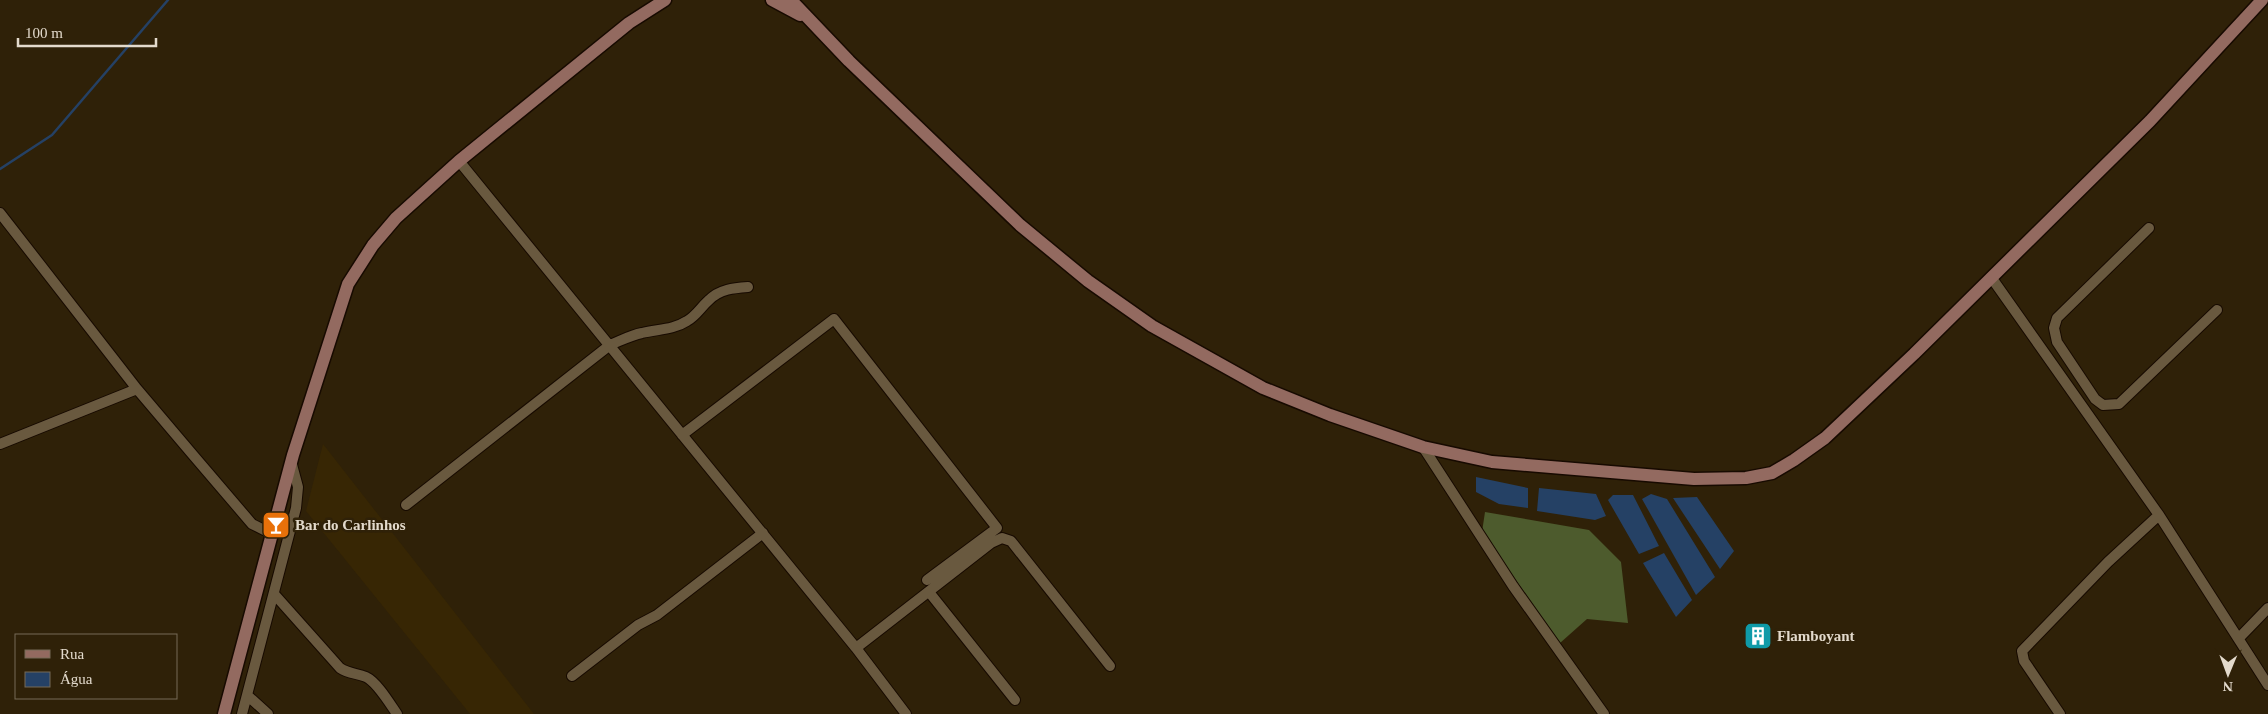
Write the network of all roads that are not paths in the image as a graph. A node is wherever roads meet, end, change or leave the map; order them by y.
1 (648, 0) edge
2 (665, 0) edge
3 (772, 0) edge
4 (791, 0) edge
5 (2262, 0) edge
6 (807, 18) junction
7 (629, 23) junction
8 (459, 161) junction
9 (0, 213) edge
10 (2149, 228) dead end
11 (1991, 277) junction
12 (748, 287) dead end
13 (2217, 310) dead end
14 (610, 345) junction
15 (2078, 373) junction
16 (2065, 383) junction
17 (137, 389) junction
18 (682, 435) junction
19 (0, 444) edge
20 (1423, 447) junction
21 (291, 461) junction
22 (406, 505) dead end
23 (2160, 515) junction
24 (762, 533) junction
25 (272, 534) junction
26 (927, 580) dead end
27 (929, 592) junction
28 (275, 595) junction
29 (2268, 608) edge
30 (2239, 638) junction
31 (856, 648) junction
32 (1110, 666) dead end
33 (572, 676) dead end
34 (2268, 685) edge
35 (248, 695) junction
36 (1015, 700) dead end
37 (224, 714) edge
38 (242, 714) edge
39 (268, 714) edge
40 (398, 714) edge
41 (906, 714) edge
42 (1604, 714) edge
43 (2060, 714) edge

1 - 7 street
2 - 7 street
3 - 6 street
4 - 6 street
5 - 11 street
6 - 20 street
7 - 8 street
8 - 14 street
8 - 21 street
9 - 17 street
10 - 15 street
11 - 16 street
11 - 20 street
12 - 14 street
13 - 15 street
14 - 18 street
14 - 22 street
15 - 16 street
16 - 23 street
17 - 19 street
17 - 25 street
18 - 24 street
18 - 26 street
20 - 42 street
21 - 25 street
21 - 28 street
23 - 30 street
23 - 43 street
24 - 31 street
24 - 33 street
25 - 37 street
27 - 31 street
27 - 32 street
27 - 36 street
28 - 35 street
28 - 40 street
29 - 30 street
30 - 34 street
31 - 41 street
35 - 38 street
35 - 39 street

